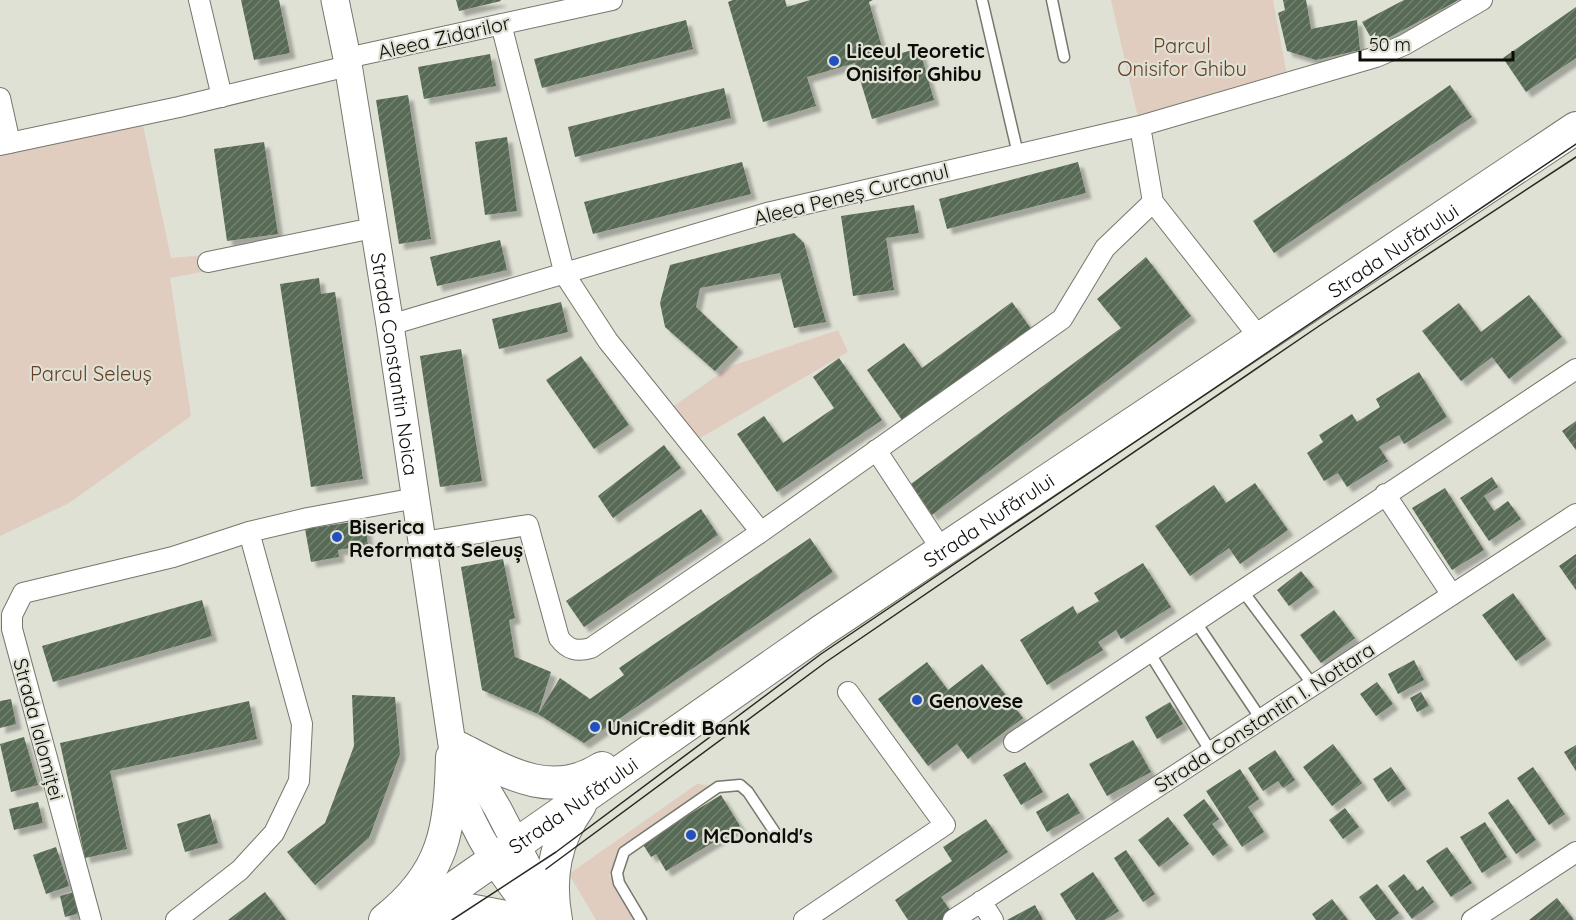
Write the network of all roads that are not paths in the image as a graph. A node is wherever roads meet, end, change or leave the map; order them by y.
1 (199, 0) edge
2 (335, 0) edge
3 (612, 0) edge
4 (982, 0) edge
5 (1052, 0) edge
6 (1482, 0) edge
7 (501, 24) junction
8 (1064, 57) dead end
9 (348, 62) junction
10 (222, 97) junction
11 (0, 98) edge
12 (1140, 126) junction
13 (1576, 128) edge
14 (5, 144) edge
15 (1018, 154) junction
16 (1153, 202) junction
17 (373, 228) junction
18 (208, 262) dead end
19 (565, 275) junction
20 (390, 325) junction
21 (1259, 337) junction
22 (1576, 369) edge
23 (876, 450) junction
24 (1385, 494) junction
25 (416, 498) junction
26 (1576, 514) edge
27 (249, 532) junction
28 (761, 532) junction
29 (423, 542) junction
30 (942, 550) junction
31 (1242, 590) junction
32 (1452, 595) junction
33 (1195, 621) junction
34 (1149, 652) junction
35 (1313, 685) junction
36 (848, 692) dead end
37 (1261, 719) junction
38 (1014, 742) dead end
39 (455, 745) junction
40 (661, 745) junction
41 (1211, 752) junction
42 (590, 793) junction
43 (778, 837) dead end
44 (505, 852) junction
45 (1576, 852) edge
46 (981, 901) junction
47 (91, 920) edge
48 (176, 920) edge
49 (401, 920) edge
50 (521, 920) edge
51 (538, 920) edge
52 (555, 920) edge
53 (641, 920) edge
54 (804, 920) edge
55 (953, 920) edge
56 (993, 920) edge
57 (1472, 920) edge

1 - 10 street
2 - 9 street, Strada Constantin Noica
3 - 7 street, Aleea Zidarilor
4 - 15 lane
5 - 8 lane
6 - 12 street, Aleea Peneș Curcanul
7 - 9 street, Aleea Zidarilor
7 - 19 street
9 - 10 street, Aleea Zidarilor
9 - 17 street, Strada Constantin Noica
10 - 14 street, Aleea Zidarilor
11 - 14 street
12 - 15 street, Aleea Peneș Curcanul
12 - 16 street
13 - 21 main road, Strada Nufărului
15 - 19 street, Aleea Peneș Curcanul
16 - 21 street
16 - 23 street
17 - 18 street
17 - 20 street, Strada Constantin Noica
19 - 20 street, Aleea Peneș Curcanul
19 - 28 street
20 - 25 street, Strada Constantin Noica
21 - 30 main road, Strada Nufărului
22 - 24 street
23 - 28 street
23 - 30 street
24 - 31 street
24 - 32 street
25 - 27 street, Strada Ialomiței
25 - 29 street, Strada Constantin Noica
26 - 32 street, Strada Constantin I. Nottara
27 - 47 street, Strada Ialomiței
27 - 48 street
28 - 29 street
29 - 39 street, Strada Constantin Noica
30 - 40 main road, Strada Nufărului
31 - 33 street
31 - 35 lane
32 - 35 street, Strada Constantin I. Nottara
33 - 34 street
33 - 37 lane
34 - 38 street
34 - 41 lane
35 - 37 street, Strada Constantin I. Nottara
36 - 54 street
37 - 41 street, Strada Constantin I. Nottara
39 - 40 main road
39 - 44 street, Strada Constantin Noica
39 - 49 main road
40 - 42 main road, Strada Nufărului
41 - 46 street, Strada Constantin I. Nottara
42 - 44 main road, Strada Nufărului
42 - 52 main road
43 - 53 lane
44 - 49 main road, Strada Nufărului
44 - 51 street
44 - 52 street
45 - 57 street
46 - 55 street, Strada Constantin I. Nottara
46 - 56 street
49 - 50 main road

